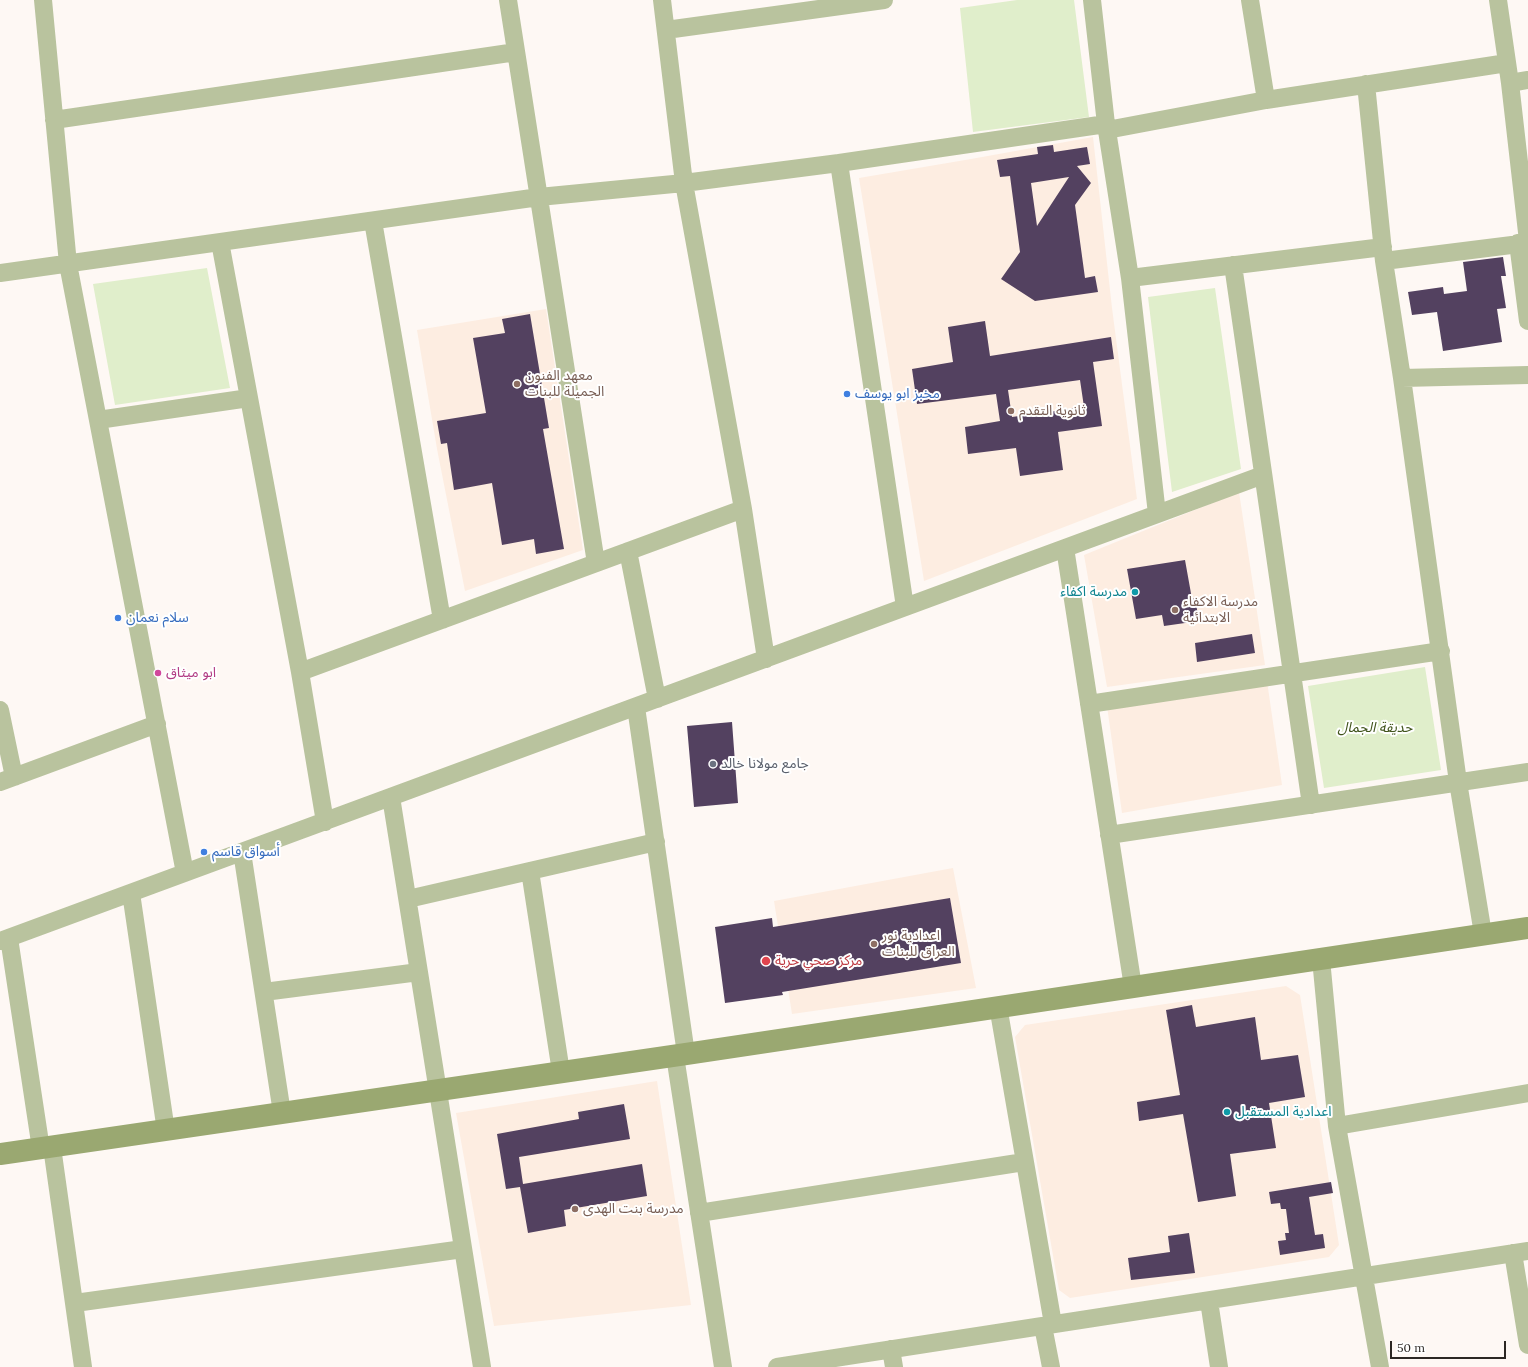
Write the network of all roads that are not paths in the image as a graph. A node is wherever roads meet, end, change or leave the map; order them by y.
1 (43, 0) edge
2 (508, 0) edge
3 (662, 0) edge
4 (884, 0) edge
5 (1092, 0) edge
6 (1250, 0) edge
7 (1498, 0) edge
8 (666, 30) junction
9 (516, 52) junction
10 (1507, 63) junction
11 (1528, 80) edge
12 (1510, 83) junction
13 (1366, 84) junction
14 (1266, 100) junction
15 (54, 120) junction
16 (1107, 127) junction
17 (839, 163) junction
18 (684, 183) junction
19 (539, 198) junction
20 (373, 221) junction
21 (220, 242) junction
22 (1525, 243) edge
23 (1384, 254) junction
24 (68, 264) junction
25 (1233, 264) junction
26 (0, 273) edge
27 (1130, 278) junction
28 (1528, 321) edge
29 (1528, 375) edge
30 (1402, 378) junction
31 (249, 398) junction
32 (98, 420) junction
33 (1263, 475) junction
34 (743, 509) junction
35 (1157, 514) junction
36 (1065, 548) junction
37 (628, 551) junction
38 (596, 563) junction
39 (905, 608) junction
40 (442, 620) junction
41 (1441, 651) junction
42 (766, 659) junction
43 (300, 672) junction
44 (1292, 674) junction
45 (657, 699) junction
46 (1089, 704) junction
47 (636, 707) junction
48 (0, 710) edge
49 (157, 724) junction
50 (1528, 772) edge
51 (7, 780) edge
52 (1458, 782) junction
53 (391, 797) junction
54 (1311, 805) junction
55 (325, 822) junction
56 (1109, 835) junction
57 (656, 842) junction
58 (242, 852) junction
59 (530, 871) junction
60 (185, 873) junction
61 (132, 893) junction
62 (408, 900) junction
63 (1528, 928) edge
64 (1483, 934) junction
65 (5, 940) edge
66 (1320, 959) junction
67 (419, 972) junction
68 (1133, 987) junction
69 (264, 992) junction
70 (998, 1006) junction
71 (680, 1055) junction
72 (561, 1072) junction
73 (438, 1090) junction
74 (1528, 1093) edge
75 (282, 1113) junction
76 (1337, 1126) junction
77 (166, 1131) junction
78 (46, 1148) junction
79 (0, 1154) edge
80 (1024, 1162) junction
81 (699, 1213) junction
82 (463, 1249) junction
83 (1521, 1252) edge
84 (1365, 1277) junction
85 (1209, 1301) junction
86 (75, 1303) junction
87 (1048, 1325) junction
88 (1528, 1345) edge
89 (891, 1350) junction
90 (83, 1367) edge
91 (482, 1367) edge
92 (723, 1367) edge
93 (777, 1367) edge
94 (894, 1367) edge
95 (1051, 1367) edge
96 (1219, 1367) edge
97 (1380, 1367) edge

1 - 15 street
2 - 9 street
3 - 8 street
4 - 8 street
5 - 16 street
6 - 14 street
7 - 10 street
8 - 18 street
9 - 15 street
9 - 19 street
10 - 12 street
10 - 13 street
11 - 12 street
12 - 22 street
13 - 14 street
13 - 23 street
14 - 16 street
15 - 24 street
16 - 17 street
16 - 27 street
17 - 18 street
17 - 39 street
18 - 19 street
18 - 34 street
19 - 20 street
19 - 38 street
20 - 21 street
20 - 40 street
21 - 24 street
21 - 31 street
22 - 23 street
22 - 28 street
23 - 25 street
23 - 30 street
24 - 26 street
24 - 32 street
25 - 27 street
25 - 33 street
27 - 35 street
29 - 30 street
30 - 41 street
31 - 32 street
31 - 43 street
32 - 49 street
33 - 35 street
33 - 44 street
34 - 37 street
34 - 42 street
35 - 36 street
36 - 39 street
36 - 46 street
37 - 38 street
37 - 45 street
38 - 40 street
39 - 42 street
40 - 43 street
41 - 44 street
41 - 52 street
42 - 45 street
43 - 55 street
44 - 46 street
44 - 54 street
45 - 47 street
46 - 56 street
47 - 53 street
47 - 57 street
48 - 51 street
49 - 51 street
49 - 60 street
50 - 52 street
52 - 54 street
52 - 64 street
53 - 55 street
53 - 62 street
54 - 56 street
55 - 58 street
56 - 68 street
57 - 59 street
57 - 71 street
58 - 60 street
58 - 69 street
59 - 62 street
59 - 72 street
60 - 61 street
61 - 65 street
61 - 77 street
62 - 67 street
63 - 64 street
64 - 66 street
65 - 78 street
66 - 68 street
66 - 76 street
67 - 69 street
67 - 73 street
68 - 70 street
69 - 75 street
70 - 71 street
70 - 80 street
71 - 72 street
71 - 81 street
72 - 73 street
73 - 75 street
73 - 82 street
74 - 76 street
75 - 77 street
76 - 84 street
77 - 78 street
78 - 79 street
78 - 86 street
80 - 81 street
80 - 87 street
81 - 92 street
82 - 86 street
82 - 91 street
83 - 84 street
83 - 88 street
84 - 85 street
84 - 97 street
85 - 87 street
85 - 96 street
86 - 90 street
87 - 89 street
87 - 95 street
89 - 93 street
89 - 94 street

